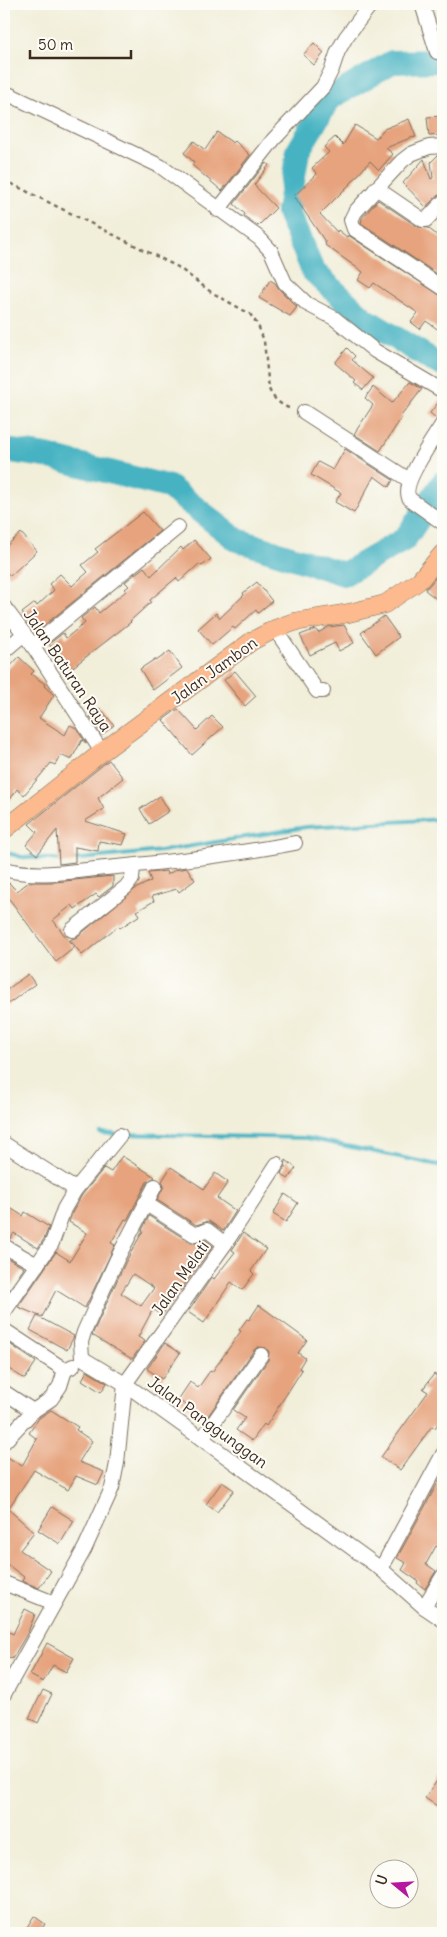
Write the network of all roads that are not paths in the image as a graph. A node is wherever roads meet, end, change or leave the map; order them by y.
1 (373, 4) edge
2 (422, 4) edge
3 (437, 52) dead end
4 (4, 92) edge
5 (443, 146) edge
6 (376, 188) junction
7 (443, 202) edge
8 (218, 210) junction
9 (443, 288) edge
10 (443, 391) edge
11 (304, 412) road end
12 (443, 423) edge
13 (409, 480) junction
14 (440, 521) edge
15 (178, 527) dead end
16 (443, 553) edge
17 (4, 607) edge
18 (275, 630) junction
19 (24, 634) junction
20 (33, 646) junction
21 (4, 651) edge
22 (323, 691) dead end
23 (102, 752) junction
24 (4, 830) edge
25 (295, 843) dead end
26 (133, 866) junction
27 (4, 868) edge
28 (72, 930) dead end
29 (120, 1135) dead end
30 (6, 1145) dead end
31 (277, 1164) dead end
32 (156, 1186) dead end
33 (75, 1189) junction
34 (146, 1204) junction
35 (225, 1244) junction
36 (4, 1246) edge
37 (37, 1265) junction
38 (4, 1312) edge
39 (4, 1330) edge
40 (262, 1356) dead end
41 (82, 1358) junction
42 (65, 1370) junction
43 (125, 1384) junction
44 (4, 1392) edge
45 (33, 1411) junction
46 (202, 1439) junction
47 (4, 1442) edge
48 (443, 1454) edge
49 (381, 1569) junction
50 (443, 1576) edge
51 (4, 1583) edge
52 (54, 1603) junction
53 (424, 1607) junction
54 (443, 1620) edge
55 (4, 1694) edge

1 - 8 street
2 - 3 street
4 - 8 street
5 - 6 street
6 - 7 street
6 - 9 street
8 - 10 street
11 - 13 street
12 - 13 street
13 - 14 street
15 - 20 street
16 - 18 main road, Jalan Jambon
17 - 19 street, Jalan Baturan Raya
18 - 22 street
18 - 23 main road, Jalan Jambon
19 - 20 street, Jalan Baturan Raya
19 - 21 street
20 - 23 street, Jalan Baturan Raya
23 - 24 main road, Jalan Jambon
25 - 26 street
26 - 27 street
26 - 28 street
29 - 33 street
30 - 33 street
31 - 35 street
32 - 34 street
33 - 37 street
34 - 35 street, Jalan Melati
34 - 41 street
35 - 43 street, Jalan Melati
36 - 37 street
37 - 38 street
39 - 42 street
40 - 46 street
41 - 42 street
41 - 43 street
42 - 45 street
43 - 46 street, Jalan Panggunggan
43 - 52 street, Jalan Panggunggan
44 - 45 street
45 - 47 street
46 - 49 street, Jalan Panggunggan
48 - 49 street
49 - 53 street, Jalan Panggunggan
50 - 53 street
51 - 52 street
52 - 55 street, Jalan Panggunggan
53 - 54 street, Jalan Panggunggan

